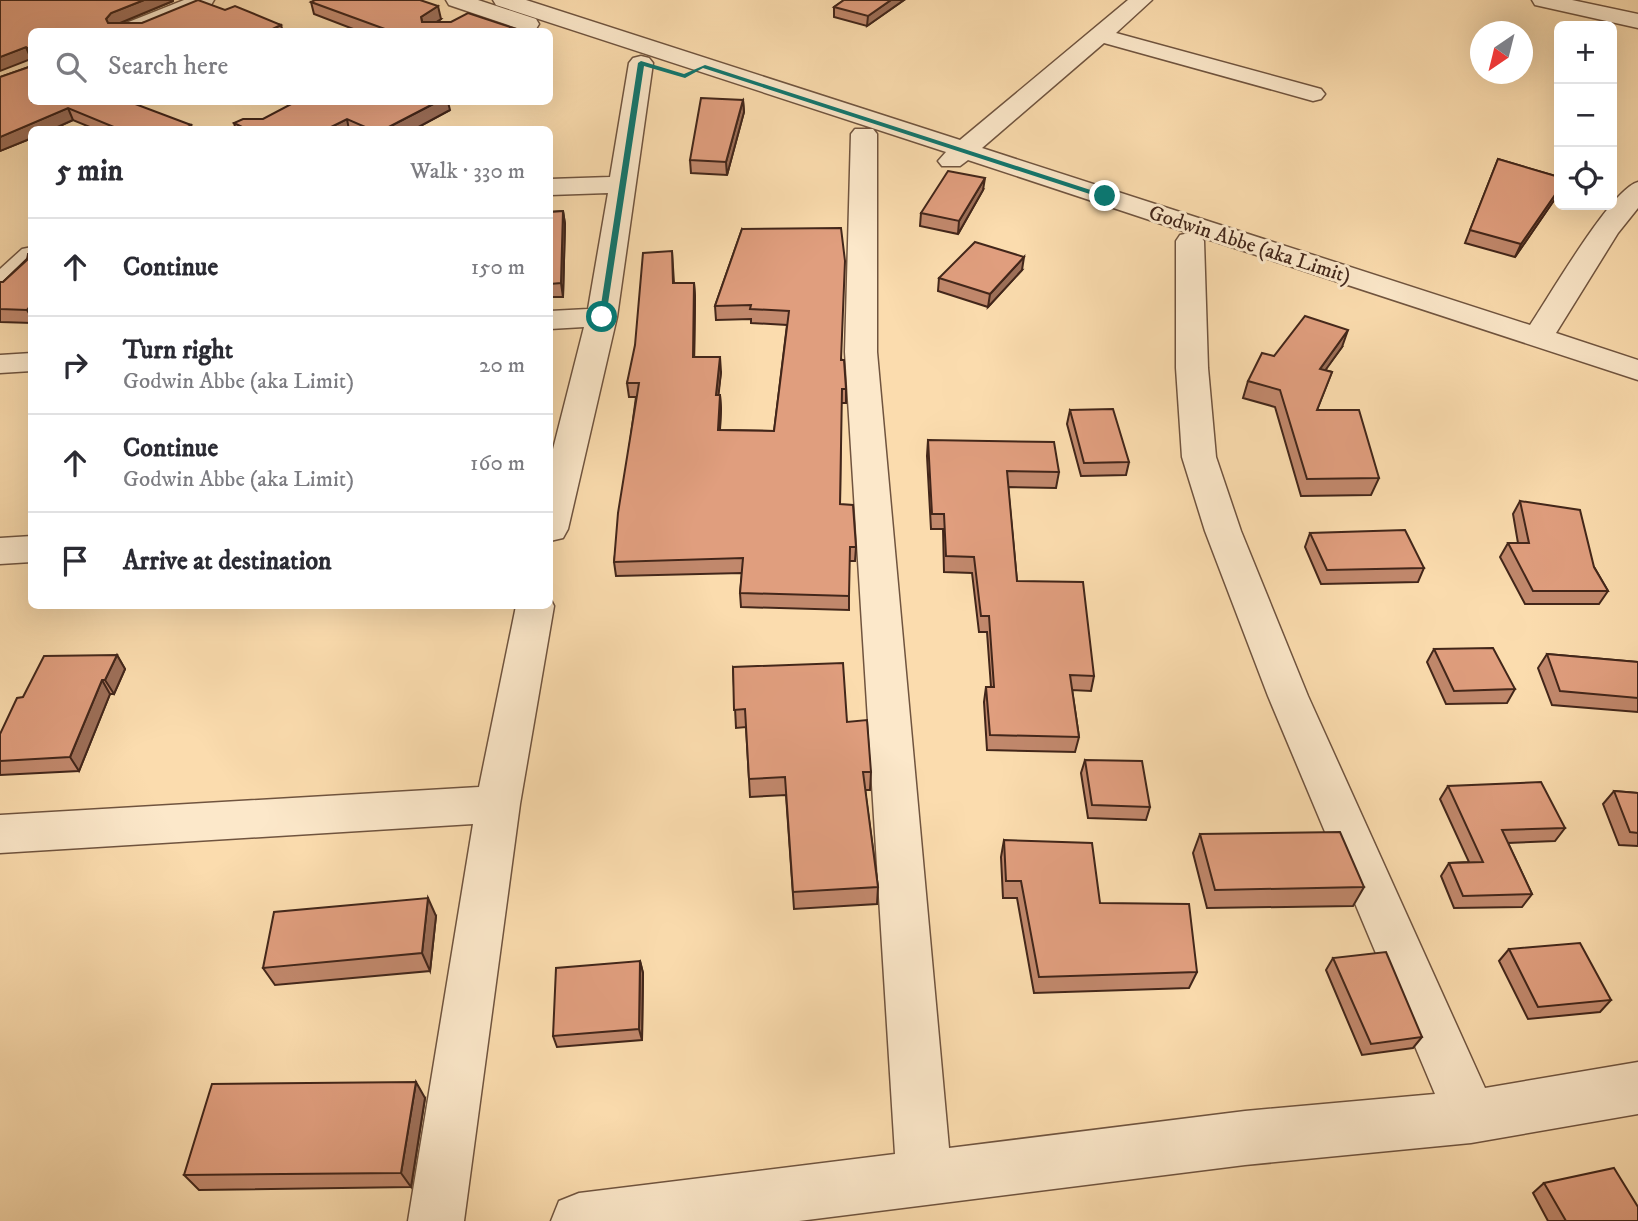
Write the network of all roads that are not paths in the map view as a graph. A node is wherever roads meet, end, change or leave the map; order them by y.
1 (203, 0) edge
2 (570, 0) edge
3 (1141, 0) edge
4 (1543, 0) edge
5 (492, 4) edge
6 (458, 10) edge
7 (1638, 21) edge
8 (548, 26) edge
9 (134, 28) edge
10 (1099, 35) junction
11 (641, 63) junction
12 (694, 71) junction
13 (1313, 94) dead end
14 (864, 134) junction
15 (958, 155) junction
16 (623, 184) junction
17 (553, 187) edge
18 (1638, 190) edge
19 (1190, 241) junction
20 (28, 260) edge
21 (0, 284) edge
22 (602, 317) junction
23 (553, 320) edge
24 (1538, 337) junction
25 (28, 362) edge
26 (0, 364) edge
27 (1638, 370) edge
28 (1638, 392) edge
29 (553, 510) edge
30 (28, 549) edge
31 (0, 551) edge
32 (534, 609) edge
33 (498, 804) junction
34 (0, 834) edge
35 (1638, 1088) edge
36 (1471, 1117) junction
37 (924, 1177) junction
38 (436, 1221) edge
39 (579, 1221) edge

1 - 9 street
2 - 8 street
3 - 10 street
4 - 7 street
5 - 6 street
5 - 8 street, Godwin Abbe (aka Limit)
8 - 11 street, Godwin Abbe (aka Limit)
8 - 12 street, Godwin Abbe (aka Limit)
10 - 13 street
10 - 15 street
11 - 12 street, Godwin Abbe (aka Limit)
11 - 16 street
12 - 14 street, Godwin Abbe (aka Limit)
12 - 15 street, Godwin Abbe (aka Limit)
14 - 15 street, Godwin Abbe (aka Limit)
14 - 37 street
15 - 19 street, Godwin Abbe (aka Limit)
15 - 24 street, Godwin Abbe (aka Limit)
16 - 17 street
16 - 22 street
18 - 24 street
19 - 28 street, Godwin Abbe (aka Limit)
19 - 36 street
20 - 21 street
22 - 23 street
22 - 29 street
24 - 27 street, Godwin Abbe (aka Limit)
25 - 26 street
30 - 31 street
32 - 33 street
33 - 34 street
33 - 38 street
35 - 36 street
36 - 37 street
37 - 39 street

